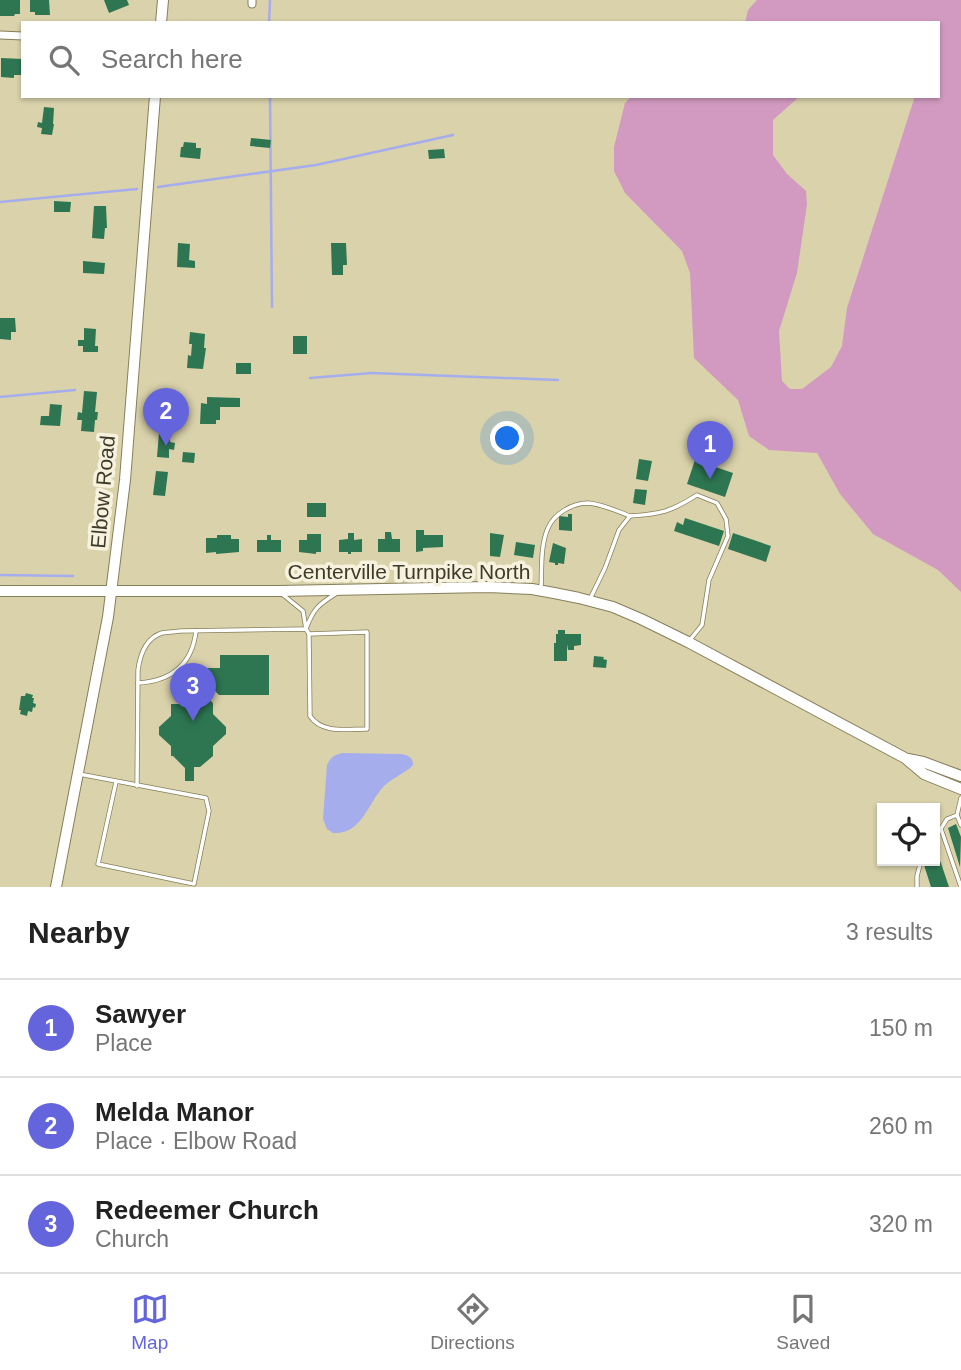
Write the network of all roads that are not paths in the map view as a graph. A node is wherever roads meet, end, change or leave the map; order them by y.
1 (163, 0) edge
2 (161, 21) edge
3 (0, 35) edge
4 (21, 36) edge
5 (155, 98) edge
6 (630, 516) junction
7 (342, 589) junction
8 (0, 591) edge
9 (278, 591) junction
10 (541, 591) junction
11 (112, 592) junction
12 (589, 601) junction
13 (196, 631) junction
14 (307, 631) junction
15 (688, 642) junction
16 (138, 683) junction
17 (905, 758) junction
18 (78, 774) junction
19 (961, 776) edge
20 (116, 782) junction
21 (137, 786) junction
22 (961, 789) edge
23 (961, 798) edge
24 (957, 816) junction
25 (961, 825) edge
26 (941, 829) joint
27 (920, 866) edge
28 (56, 887) edge
29 (917, 887) edge
30 (961, 887) edge

1 - 2 main road
3 - 4 street
5 - 11 main road, Elbow Road
6 - 10 lane
6 - 12 lane
6 - 15 lane
7 - 9 main road, Centerville Turnpike North
7 - 10 main road, Centerville Turnpike North
7 - 14 lane
8 - 11 main road, Centerville Turnpike North
9 - 11 main road, Centerville Turnpike North
9 - 14 lane
10 - 12 main road, Centerville Turnpike North
11 - 18 main road, Elbow Road
12 - 15 main road, Centerville Turnpike North
13 - 14 lane
13 - 16 lane
13 - 16 lane
14 - 14 lane
15 - 17 main road, Centerville Turnpike North
16 - 21 lane
17 - 19 main road, Centerville Turnpike North
17 - 22 main road, Centerville Turnpike North
18 - 20 lane
18 - 28 main road, Elbow Road
20 - 21 lane
20 - 21 lane
23 - 24 lane
24 - 25 lane
24 - 26 lane
26 - 30 lane
27 - 29 lane

